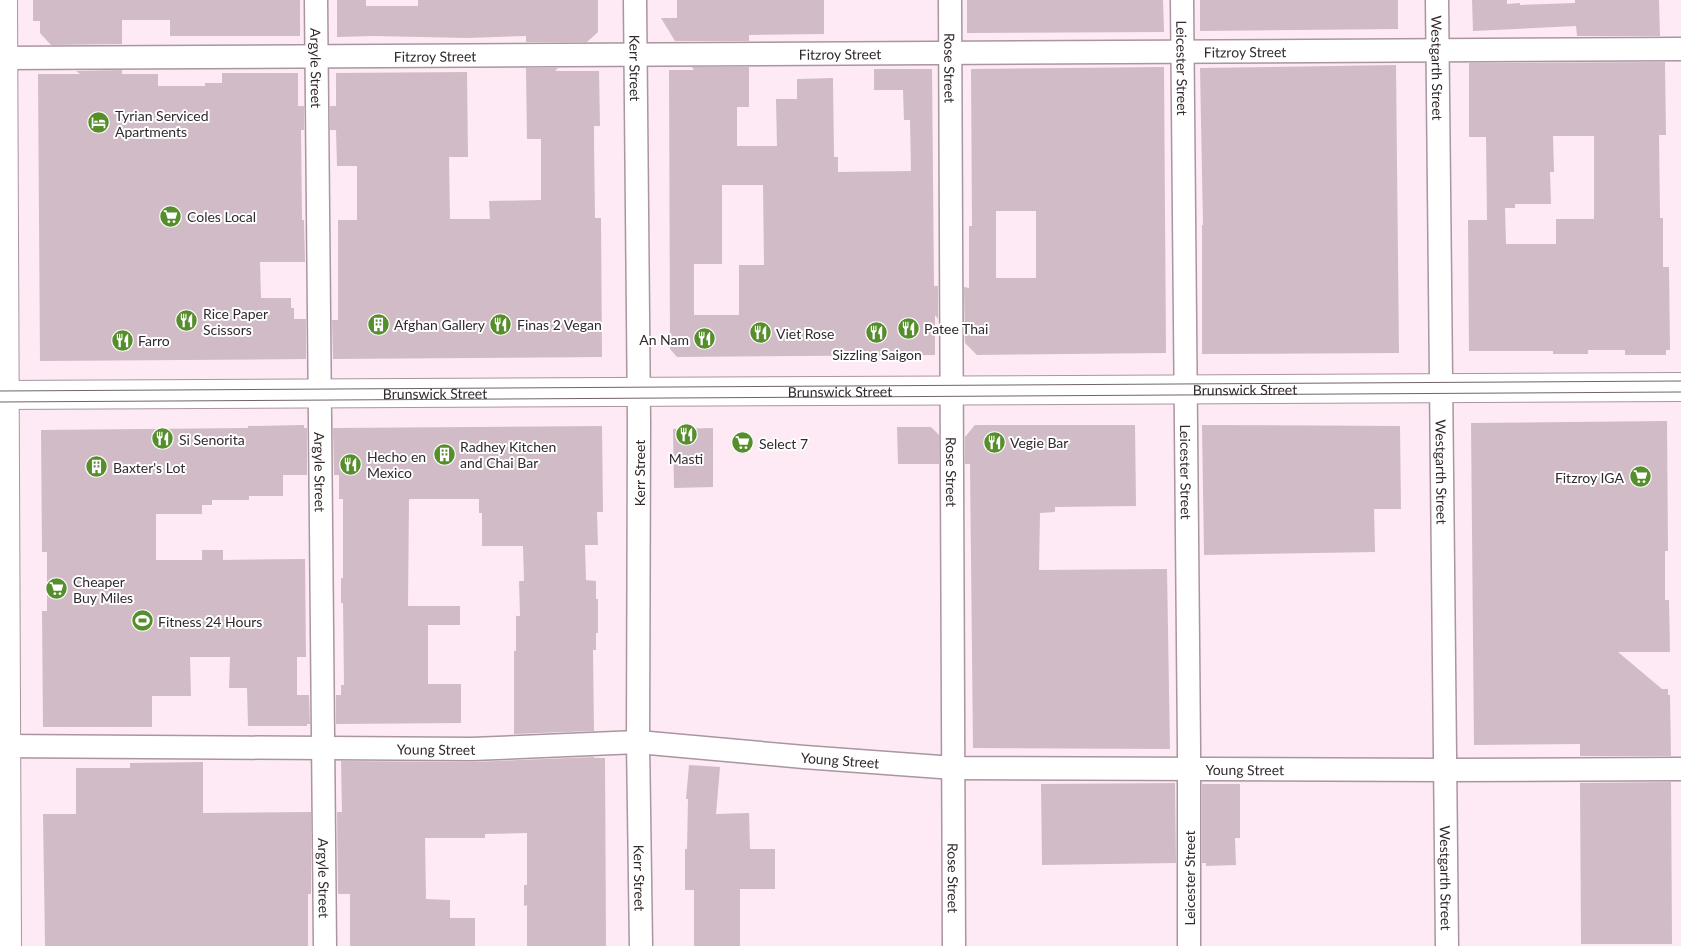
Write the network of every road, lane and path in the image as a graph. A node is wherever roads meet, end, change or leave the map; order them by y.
1 (3, 0) edge
2 (316, 0) edge
3 (635, 0) edge
4 (950, 0) edge
5 (1182, 0) edge
6 (1437, 0) edge
7 (1681, 49) edge
8 (1438, 50) junction
9 (1183, 52) junction
10 (951, 53) junction
11 (636, 54) junction
12 (316, 56) junction
13 (2, 58) edge
14 (1681, 387) edge
15 (1441, 388) junction
16 (1185, 389) junction
17 (639, 392) junction
18 (953, 392) junction
19 (320, 394) junction
20 (2, 395) edge
21 (638, 742) junction
22 (3, 746) edge
23 (322, 748) junction
24 (954, 768) junction
25 (1189, 769) junction
26 (1445, 770) junction
27 (1681, 770) edge
28 (4, 904) edge
29 (8, 946) edge
30 (324, 946) edge
31 (641, 946) edge
32 (954, 946) edge
33 (1189, 946) edge
34 (1447, 946) edge

1 - 13 street
2 - 12 street, Argyle Street
3 - 11 street, Kerr Street
4 - 10 street, Rose Street
5 - 9 street, Leicester Street
6 - 8 street, Westgarth Street
7 - 8 street, Fitzroy Street
8 - 9 street, Fitzroy Street
8 - 15 street, Westgarth Street
9 - 10 street, Fitzroy Street
9 - 16 street, Leicester Street
10 - 11 street, Fitzroy Street
10 - 18 street, Rose Street
11 - 12 street, Fitzroy Street
11 - 17 street, Kerr Street
12 - 13 street, Fitzroy Street
12 - 19 street, Argyle Street
13 - 20 street
14 - 15 street, Brunswick Street
15 - 16 street, Brunswick Street
15 - 26 street, Westgarth Street
16 - 18 street, Brunswick Street
16 - 25 street, Leicester Street
17 - 18 street, Brunswick Street
17 - 19 street, Brunswick Street
17 - 21 street, Kerr Street
18 - 24 street, Rose Street
19 - 20 street, Brunswick Street
19 - 23 street, Argyle Street
20 - 22 street
21 - 23 street, Young Street
21 - 24 street, Young Street
21 - 31 street, Kerr Street
22 - 23 street, Young Street
22 - 28 street
23 - 30 street, Argyle Street
24 - 25 street, Young Street
24 - 32 street, Rose Street
25 - 26 street, Young Street
25 - 33 street, Leicester Street
26 - 27 street, Young Street
26 - 34 street, Westgarth Street
28 - 29 street

